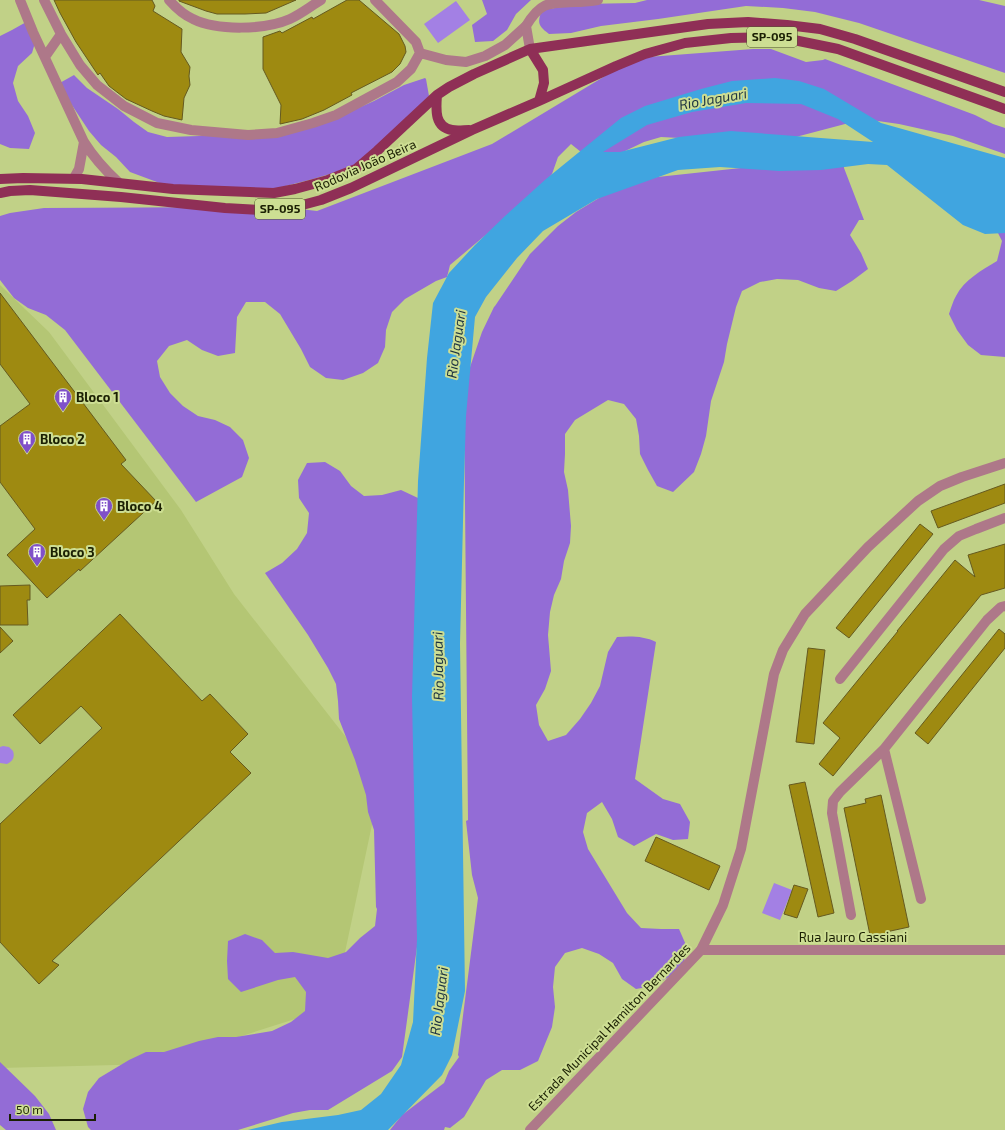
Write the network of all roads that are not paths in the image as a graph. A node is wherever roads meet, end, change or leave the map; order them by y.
1 (20, 0) edge
2 (44, 0) edge
3 (321, 0) edge
4 (375, 0) edge
5 (598, 0) edge
6 (171, 1) edge
7 (526, 26) junction
8 (60, 34) junction
9 (530, 49) junction
10 (420, 53) junction
11 (45, 57) junction
12 (1005, 92) edge
13 (437, 95) junction
14 (539, 101) junction
15 (1005, 109) edge
16 (472, 130) junction
17 (84, 142) junction
18 (74, 178) junction
19 (0, 179) edge
20 (118, 182) junction
21 (0, 193) edge
22 (1005, 463) edge
23 (1005, 518) edge
24 (1005, 606) edge
25 (840, 679) dead end
26 (884, 749) junction
27 (921, 899) dead end
28 (851, 915) dead end
29 (701, 950) junction
30 (1005, 950) edge
31 (530, 1130) edge

1 - 11 street
2 - 8 street
3 - 6 street
4 - 10 street
5 - 7 street
7 - 9 street
7 - 10 street
8 - 10 street
8 - 11 street
9 - 12 main road, SP-095
9 - 13 main road, Rodovia João Beira / SP-095
9 - 14 main road
11 - 17 street
13 - 16 main road
13 - 20 main road, Rodovia João Beira / SP-095
14 - 15 main road, SP-095
14 - 16 main road, Rodovia João Beira / SP-095
16 - 21 main road, Rodovia João Beira / SP-095
17 - 18 street
17 - 20 street
18 - 19 main road, Rodovia João Beira / SP-095
18 - 20 main road, Rodovia João Beira / SP-095
22 - 29 street, Estrada Municipal Hamilton Bernardes
23 - 25 street
24 - 26 street
26 - 27 street
26 - 28 street
29 - 30 street, Rua Jauro Cassiani
29 - 31 street, Estrada Municipal Hamilton Bernardes

